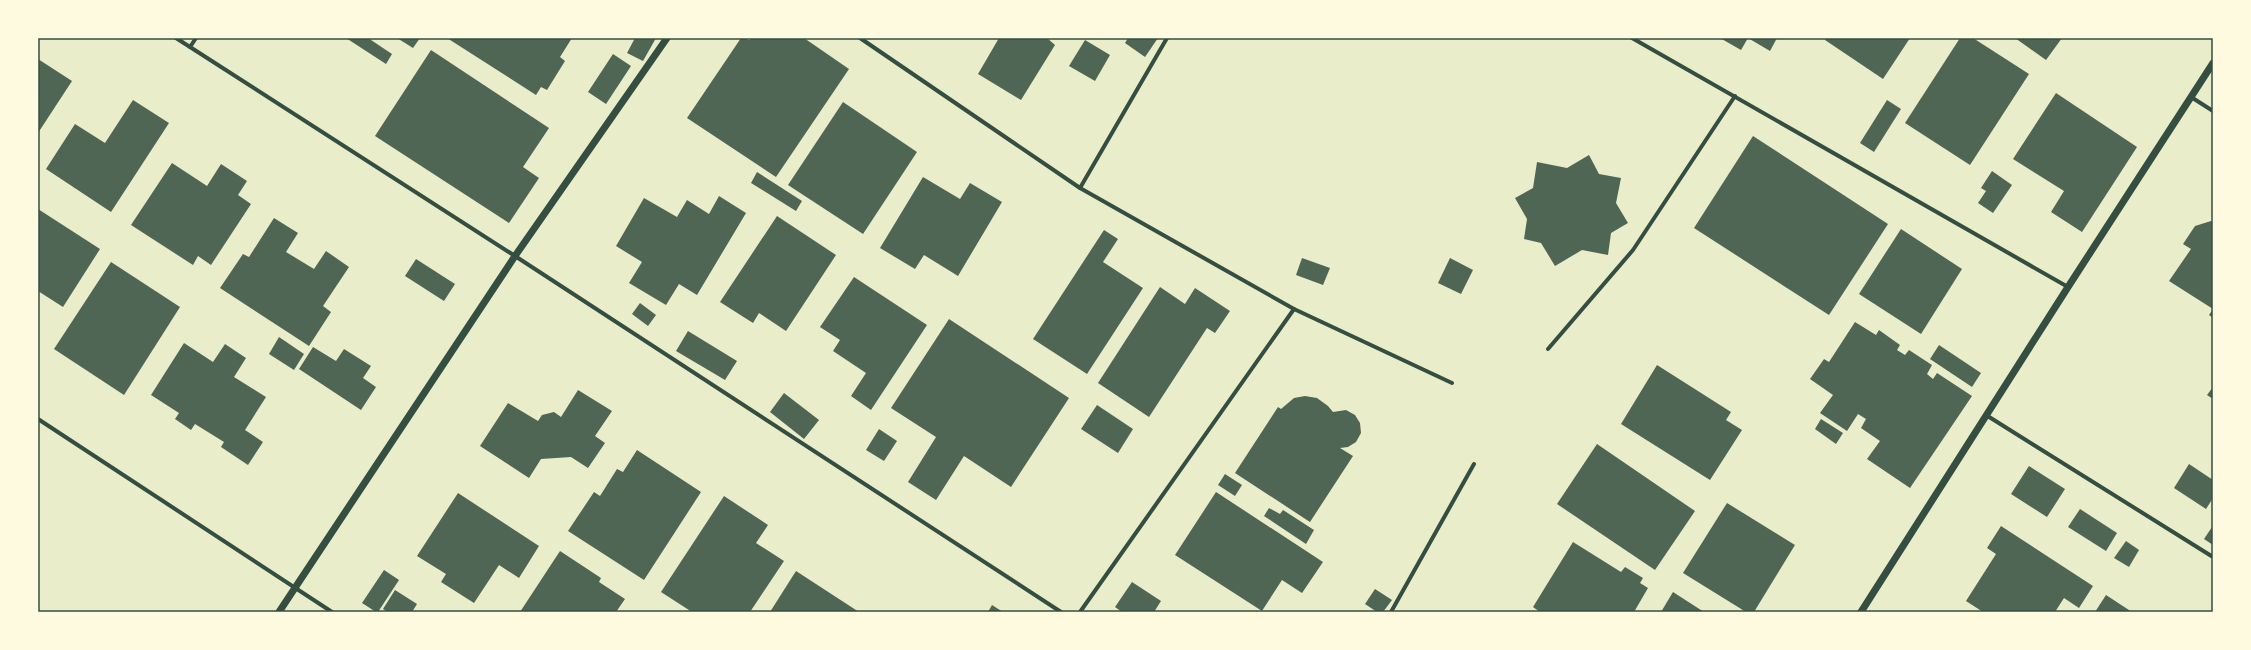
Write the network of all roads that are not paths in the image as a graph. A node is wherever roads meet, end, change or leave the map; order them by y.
1 (176, 38) edge
2 (196, 38) edge
3 (667, 38) edge
4 (860, 38) edge
5 (1167, 38) edge
6 (1632, 38) edge
7 (190, 47) junction
8 (2213, 63) edge
9 (1735, 96) junction
10 (2191, 97) junction
11 (2213, 111) edge
12 (1080, 188) junction
13 (515, 256) junction
14 (2068, 287) junction
15 (1294, 309) junction
16 (1548, 349) dead end
17 (1452, 383) dead end
18 (1986, 415) junction
19 (38, 419) edge
20 (1474, 464) dead end
21 (2213, 557) edge
22 (294, 587) junction
23 (279, 612) edge
24 (332, 612) edge
25 (1061, 612) edge
26 (1080, 612) edge
27 (1391, 612) edge
28 (1861, 612) edge

1 - 7 street
2 - 7 street
3 - 13 street
4 - 12 street
5 - 12 street
6 - 9 street
7 - 13 street
8 - 10 street
9 - 14 street
9 - 16 street
10 - 11 street
10 - 14 street
12 - 15 street
13 - 22 street
13 - 25 street
14 - 18 street
15 - 17 street
15 - 26 street
18 - 21 street
18 - 28 street
19 - 22 street
20 - 27 street
22 - 23 street
22 - 24 street

